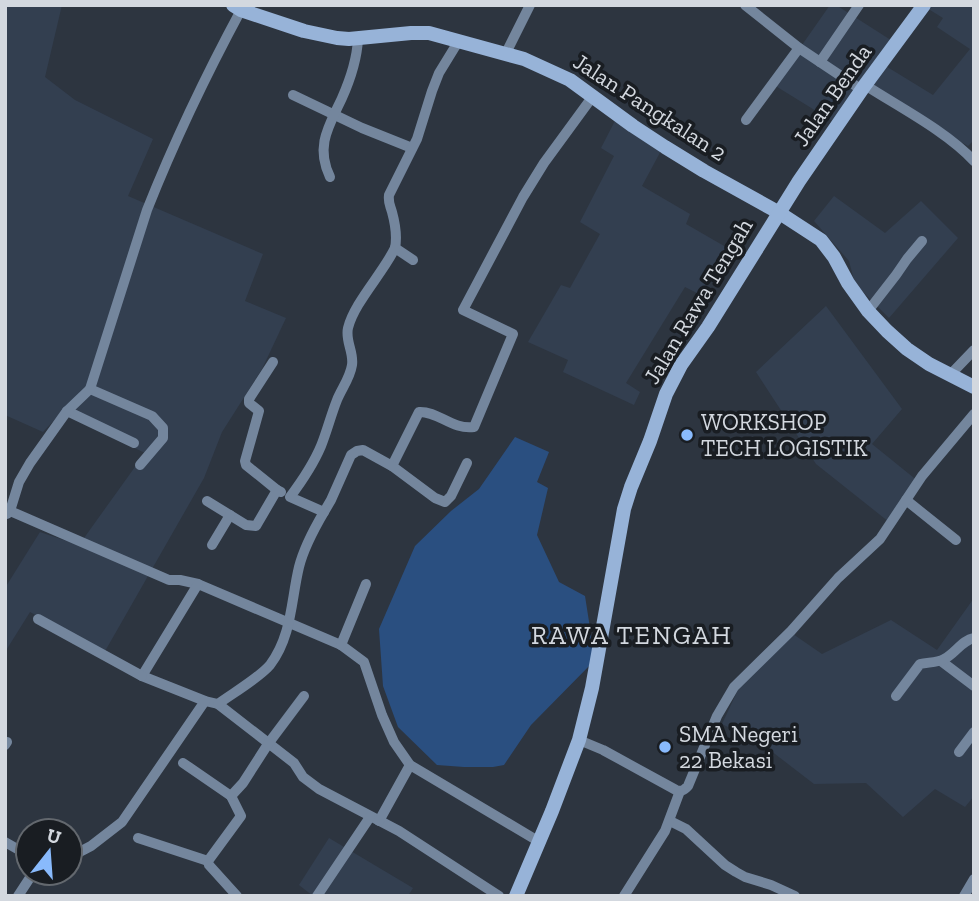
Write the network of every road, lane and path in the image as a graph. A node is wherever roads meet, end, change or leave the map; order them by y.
1 (530, 5) edge
2 (745, 5) edge
3 (859, 5) edge
4 (924, 5) edge
5 (237, 7) edge
6 (358, 39) junction
7 (458, 41) junction
8 (799, 48) junction
9 (506, 53) junction
10 (820, 62) junction
11 (863, 87) junction
12 (293, 95) dead end
13 (593, 96) junction
14 (332, 114) junction
15 (747, 120) dead end
16 (412, 148) junction
17 (974, 160) edge
18 (330, 177) dead end
19 (778, 212) junction
20 (922, 241) dead end
21 (395, 248) junction
22 (413, 260) dead end
23 (868, 311) junction
24 (974, 350) edge
25 (274, 362) dead end
26 (950, 375) junction
27 (974, 387) edge
28 (90, 389) junction
29 (67, 411) junction
30 (974, 414) edge
31 (134, 443) dead end
32 (467, 463) dead end
33 (140, 465) dead end
34 (392, 466) junction
35 (277, 490) junction
36 (290, 497) junction
37 (906, 500) junction
38 (207, 501) dead end
39 (324, 512) junction
40 (8, 513) edge
41 (230, 515) junction
42 (956, 540) dead end
43 (212, 545) dead end
44 (198, 584) junction
45 (366, 584) dead end
46 (38, 619) dead end
47 (289, 623) junction
48 (974, 638) edge
49 (341, 645) junction
50 (942, 661) junction
51 (142, 676) junction
52 (974, 686) edge
53 (304, 696) dead end
54 (897, 696) dead end
55 (205, 701) junction
56 (218, 704) junction
57 (974, 732) edge
58 (579, 740) junction
59 (268, 744) junction
60 (959, 752) dead end
61 (183, 763) dead end
62 (411, 765) junction
63 (680, 791) junction
64 (231, 796) junction
65 (374, 819) junction
66 (670, 821) junction
67 (138, 838) dead end
68 (538, 841) junction
69 (84, 850) edge
70 (208, 861) junction
71 (974, 879) edge
72 (787, 894) edge
73 (237, 896) edge
74 (317, 896) edge
75 (499, 896) edge
76 (516, 896) edge
77 (624, 896) edge
78 (964, 896) edge

1 - 9 street
2 - 8 street
3 - 10 street
4 - 11 street, Jalan Benda
5 - 6 street, Jalan Pangkalan 2
5 - 28 street
6 - 7 street, Jalan Pangkalan 2
6 - 14 street
7 - 9 street, Jalan Pangkalan 2
7 - 16 street
8 - 10 street
8 - 15 street
9 - 13 street, Jalan Pangkalan 2
10 - 11 street
11 - 17 street
11 - 19 street, Jalan Benda
12 - 14 street
13 - 19 street, Jalan Pangkalan 2
13 - 34 street
14 - 16 street
14 - 18 street
16 - 21 street
19 - 23 street, Jalan Pangkalan 2
19 - 58 street, Jalan Rawa Tengah
20 - 23 street
21 - 22 street
21 - 36 street
23 - 26 street, Jalan Pangkalan 2
24 - 26 street
25 - 35 street
26 - 27 street, Jalan Pangkalan 2
28 - 29 street
28 - 33 street
29 - 31 street
29 - 40 street
30 - 37 street
32 - 34 street
34 - 39 street
35 - 36 street
35 - 41 street
36 - 39 street
37 - 42 street
37 - 63 street
38 - 41 street
39 - 47 street
40 - 44 street
41 - 43 street
44 - 47 street
44 - 51 street
45 - 49 street
46 - 51 street
47 - 49 street
47 - 56 street
48 - 50 street
49 - 62 street
50 - 52 street
50 - 54 street
51 - 55 street
53 - 59 street
55 - 56 street
55 - 69 street
56 - 59 street
57 - 60 street
58 - 63 street
58 - 68 street, Jalan Rawa Tengah
59 - 64 street
59 - 65 street
61 - 64 street
62 - 65 street
62 - 68 street
63 - 66 street
64 - 70 street
65 - 74 street
65 - 75 street
66 - 72 street
66 - 77 street
67 - 70 street
68 - 76 street, Jalan Rawa Tengah
70 - 73 street
71 - 78 street

